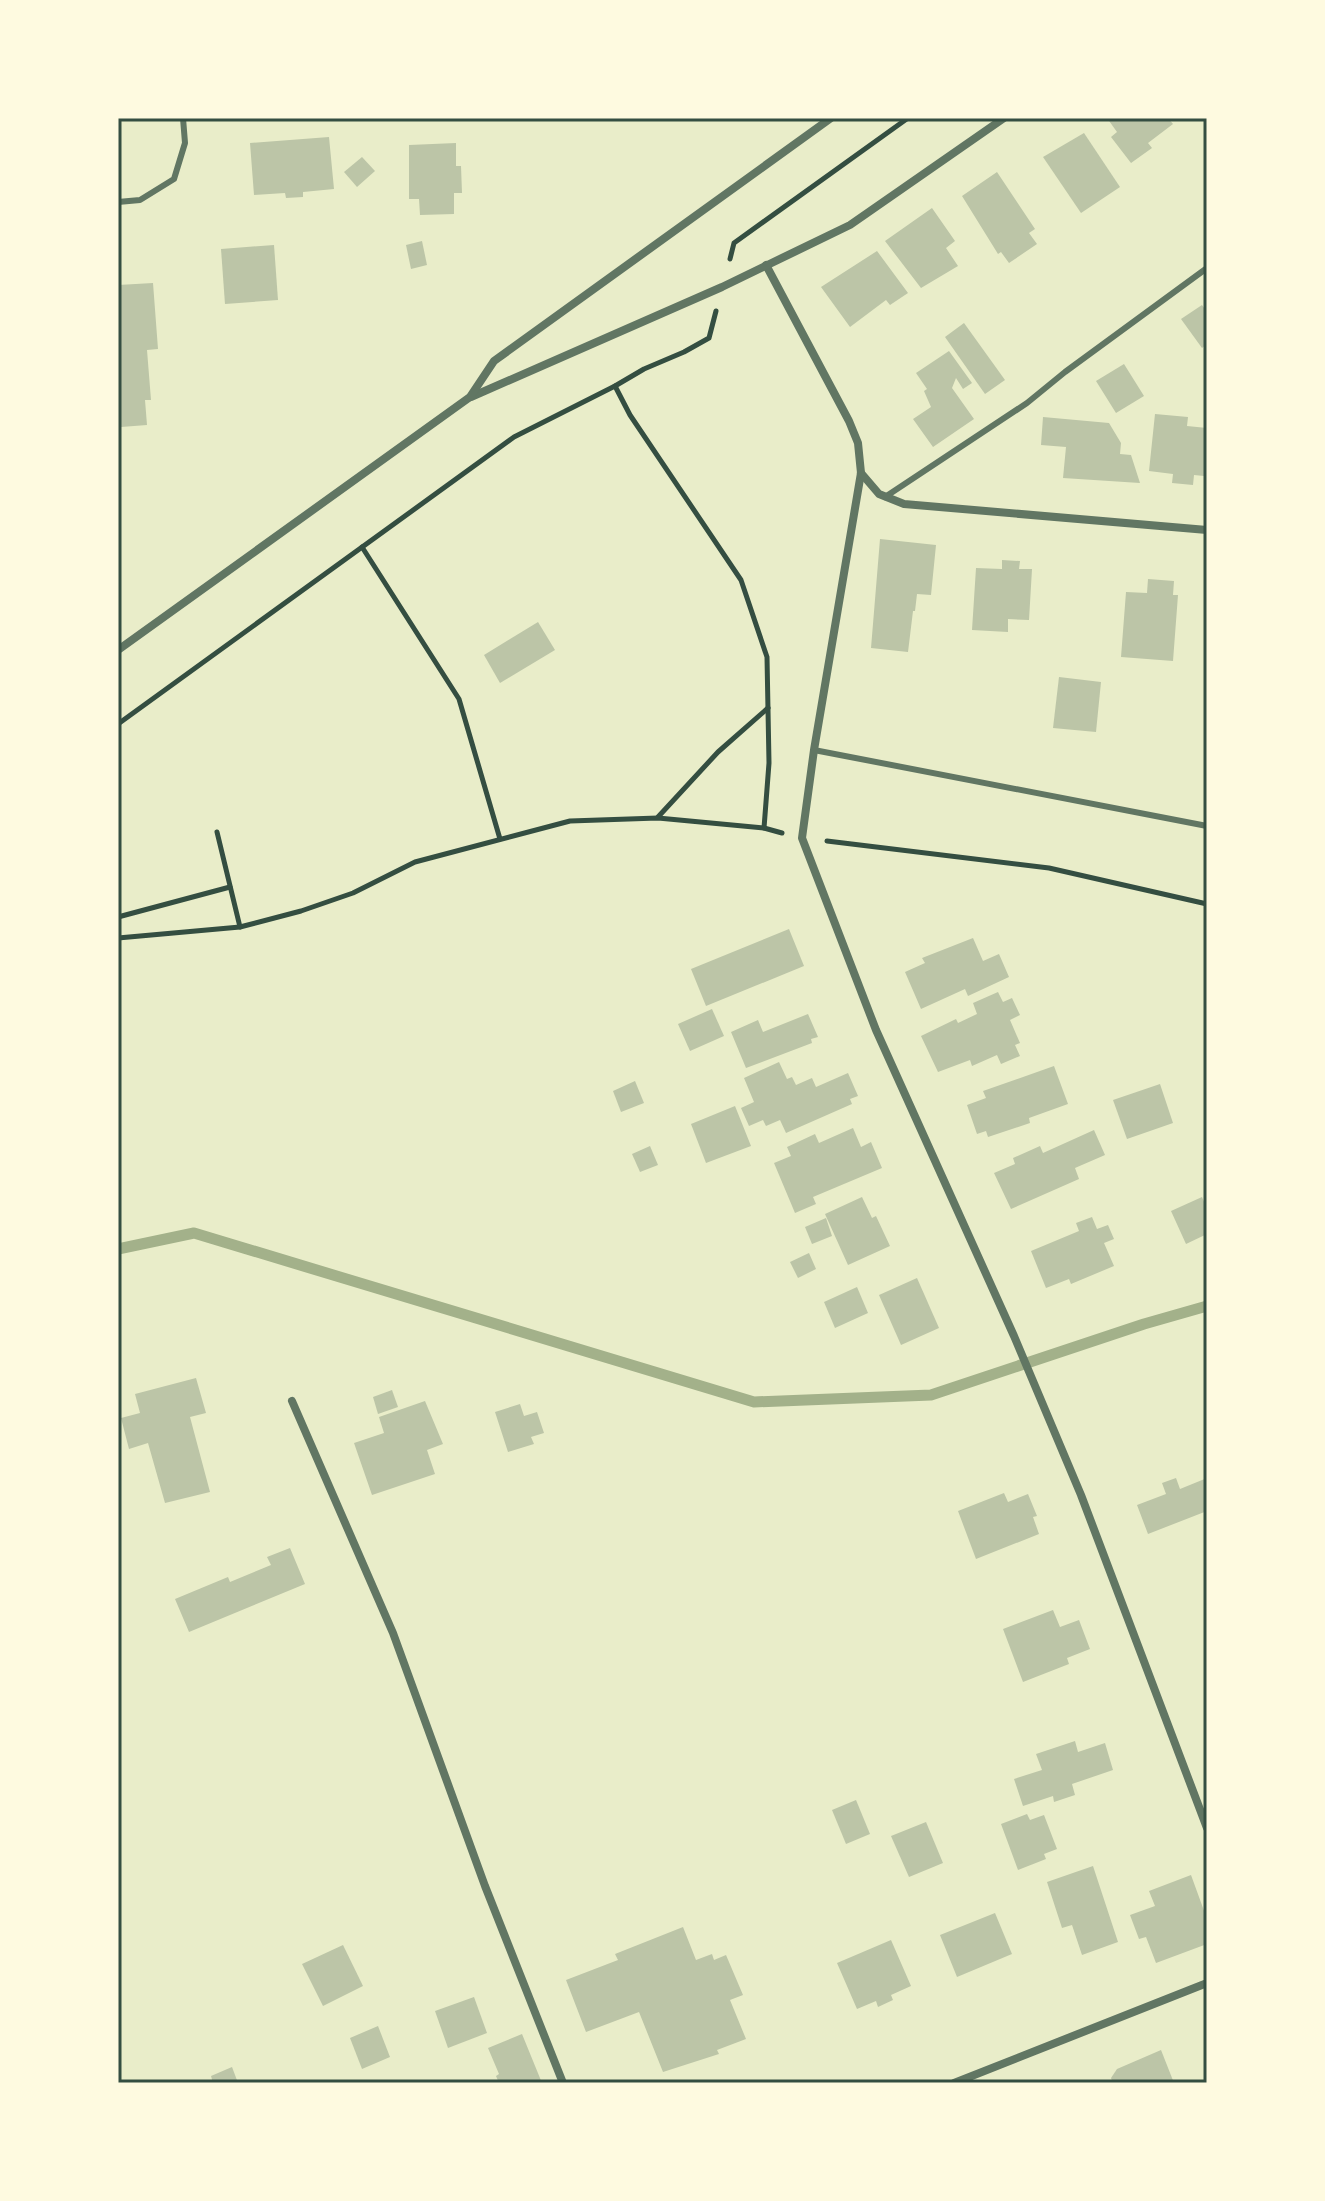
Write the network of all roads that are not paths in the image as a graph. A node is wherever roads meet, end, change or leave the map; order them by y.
1 (183, 118) edge
2 (831, 118) edge
3 (1004, 118) edge
4 (118, 202) edge
5 (766, 265) junction
6 (1207, 268) edge
7 (470, 397) junction
8 (861, 473) junction
9 (885, 497) junction
10 (1207, 530) edge
11 (118, 650) edge
12 (814, 750) junction
13 (1207, 826) edge
14 (292, 1401) dead end
15 (1207, 1828) edge
16 (1207, 1983) edge
17 (563, 2083) edge
18 (954, 2083) edge

1 - 4 lane
2 - 7 street
3 - 5 street
5 - 7 street
5 - 8 street
6 - 9 lane
7 - 11 street
8 - 9 street
8 - 12 street
9 - 10 street
12 - 13 lane
12 - 15 street
14 - 17 street
16 - 18 street

